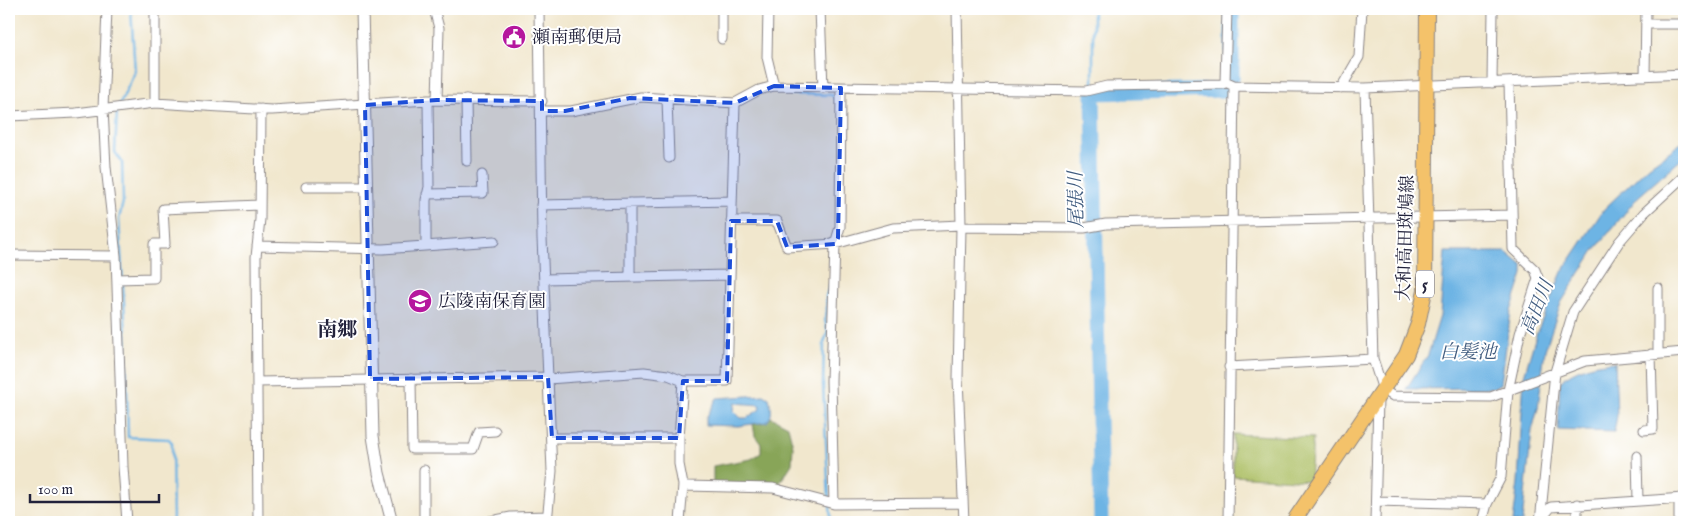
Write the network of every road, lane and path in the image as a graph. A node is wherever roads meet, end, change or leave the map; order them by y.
1 (107, 9) edge
2 (155, 9) edge
3 (362, 9) edge
4 (434, 9) edge
5 (539, 9) edge
6 (722, 9) edge
7 (768, 9) edge
8 (820, 9) edge
9 (957, 9) edge
10 (1227, 9) edge
11 (1362, 9) edge
12 (1427, 9) edge
13 (1492, 9) edge
14 (1646, 9) edge
15 (1646, 24) junction
16 (1684, 24) edge
17 (722, 39) dead end
18 (1684, 74) edge
19 (1645, 76) junction
20 (1509, 82) junction
21 (1492, 83) junction
22 (1229, 84) junction
23 (774, 86) junction
24 (1427, 86) junction
25 (823, 88) junction
26 (841, 88) junction
27 (1341, 88) junction
28 (1365, 88) junction
29 (957, 90) junction
30 (667, 99) junction
31 (432, 100) junction
32 (466, 100) junction
33 (542, 101) junction
34 (155, 103) junction
35 (735, 103) junction
36 (365, 104) junction
37 (103, 109) junction
38 (261, 109) junction
39 (542, 111) junction
40 (9, 116) edge
41 (669, 158) dead end
42 (466, 161) dead end
43 (482, 175) dead end
44 (1684, 176) edge
45 (306, 187) dead end
46 (366, 187) junction
47 (428, 194) junction
48 (730, 201) junction
49 (630, 203) junction
50 (260, 205) junction
51 (541, 205) junction
52 (1512, 216) junction
53 (1426, 218) junction
54 (1369, 219) junction
55 (731, 221) junction
56 (1231, 222) junction
57 (961, 226) junction
58 (494, 241) dead end
59 (835, 244) junction
60 (257, 246) junction
61 (426, 246) junction
62 (368, 249) junction
63 (9, 255) edge
64 (116, 256) junction
65 (729, 275) junction
66 (630, 277) junction
67 (117, 279) junction
68 (544, 279) junction
69 (1658, 288) dead end
70 (1684, 352) edge
71 (1655, 354) junction
72 (1373, 359) junction
73 (1229, 367) junction
74 (1552, 373) junction
75 (548, 378) junction
76 (370, 379) junction
77 (411, 379) junction
78 (683, 381) junction
79 (257, 382) junction
80 (1511, 390) junction
81 (1380, 394) junction
82 (1644, 430) dead end
83 (495, 431) dead end
84 (552, 438) junction
85 (679, 438) junction
86 (1637, 456) dead end
87 (424, 470) dead end
88 (687, 486) dead end
89 (1682, 498) edge
90 (1376, 501) junction
91 (1638, 501) junction
92 (963, 503) junction
93 (834, 504) junction
94 (1488, 504) junction
95 (1577, 504) junction
96 (548, 519) edge
97 (1540, 521) edge
98 (127, 522) edge
99 (258, 522) edge
100 (392, 522) edge
101 (424, 522) edge
102 (486, 522) edge
103 (680, 522) edge
104 (964, 522) edge
105 (1228, 522) edge
106 (1293, 522) edge
107 (1375, 522) edge
108 (1482, 522) edge
109 (1577, 522) edge
110 (1679, 522) edge

1 - 37 street
2 - 34 street
3 - 36 street
4 - 31 street
5 - 33 street
6 - 17 street
7 - 23 street
8 - 25 street
9 - 29 street
10 - 22 street
11 - 27 street
12 - 24 main road, 大和高田斑鳩線 / 5
13 - 21 street
14 - 15 street
15 - 16 street
15 - 19 street
18 - 19 street
19 - 20 street
20 - 21 street
20 - 52 street
21 - 24 street
22 - 27 street
22 - 29 street
22 - 56 street
23 - 25 street
23 - 35 street
24 - 28 street
24 - 53 main road, 大和高田斑鳩線 / 5
25 - 26 street
26 - 29 street
26 - 59 street
27 - 28 street
28 - 54 street
29 - 57 street
30 - 35 street
30 - 39 street
30 - 41 street
31 - 32 street
31 - 36 street
31 - 47 street
32 - 33 street
32 - 42 street
33 - 39 street
34 - 37 street
34 - 38 street
35 - 48 street
36 - 38 street
36 - 46 street
37 - 40 street
37 - 64 street
38 - 50 street
39 - 51 street
43 - 47 street
44 - 74 street
45 - 46 street
46 - 62 street
47 - 61 street
48 - 49 street
48 - 55 street
49 - 51 street
49 - 66 street
50 - 60 street
50 - 67 street
51 - 68 street
52 - 53 street
52 - 80 street
53 - 54 street
53 - 81 main road, 大和高田斑鳩線 / 5
54 - 56 street
54 - 72 street
55 - 59 street
55 - 65 street
56 - 57 street
56 - 73 street
57 - 59 street
57 - 92 street
58 - 61 street
59 - 93 street
60 - 62 street
60 - 79 street
61 - 62 street
62 - 76 street
63 - 64 street
64 - 67 street
65 - 66 street
65 - 78 street
66 - 68 street
67 - 98 street
68 - 75 street
69 - 71 street
70 - 71 street
71 - 74 street
71 - 82 street
72 - 73 street
72 - 81 street
73 - 105 street
74 - 80 street
74 - 97 street
75 - 77 street
75 - 78 street
75 - 84 street
76 - 77 street
76 - 79 street
76 - 100 street
77 - 83 street
78 - 85 street
79 - 99 street
80 - 81 street
80 - 94 street
81 - 90 street
81 - 106 main road, 大和高田斑鳩線 / 5
84 - 85 street
84 - 96 street
85 - 103 street
86 - 91 street
87 - 101 street
88 - 93 street
89 - 91 street
89 - 110 street
90 - 94 street
90 - 107 street
91 - 95 street
92 - 93 street
92 - 104 street
94 - 108 street
95 - 97 street
95 - 109 street
96 - 102 street

